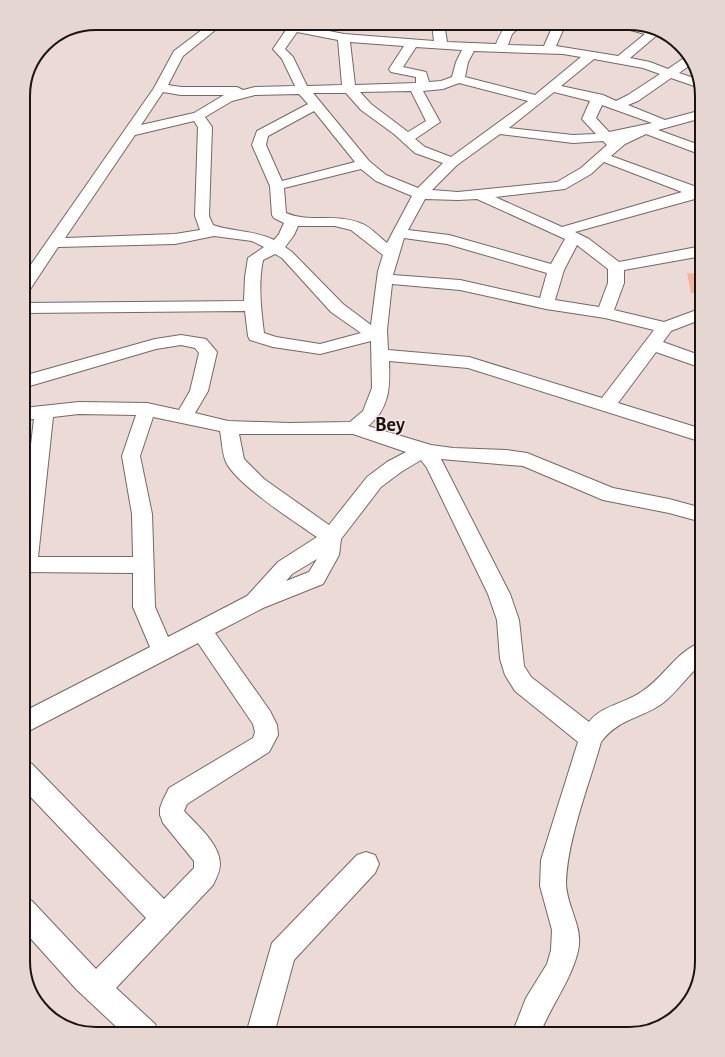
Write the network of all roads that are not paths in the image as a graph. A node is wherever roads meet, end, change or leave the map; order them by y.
1 (209, 30) edge
2 (293, 30) edge
3 (304, 30) edge
4 (439, 30) edge
5 (509, 30) edge
6 (558, 30) edge
7 (652, 35) edge
8 (344, 38) junction
9 (412, 43) junction
10 (441, 45) junction
11 (470, 47) junction
12 (501, 48) junction
13 (549, 49) junction
14 (590, 56) junction
15 (621, 60) junction
16 (686, 63) edge
17 (669, 72) junction
18 (458, 79) junction
19 (693, 82) edge
20 (419, 87) junction
21 (160, 88) junction
22 (349, 88) junction
23 (552, 88) junction
24 (303, 90) junction
25 (255, 91) junction
26 (598, 98) junction
27 (537, 99) junction
28 (315, 105) junction
29 (616, 105) junction
30 (198, 116) junction
31 (695, 116) edge
32 (664, 124) junction
33 (497, 130) junction
34 (645, 130) junction
35 (130, 132) junction
36 (407, 138) junction
37 (610, 142) junction
38 (695, 148) edge
39 (602, 157) junction
40 (452, 162) junction
41 (364, 164) junction
42 (278, 186) junction
43 (695, 192) edge
44 (420, 194) junction
45 (695, 194) edge
46 (478, 195) junction
47 (292, 221) junction
48 (215, 231) junction
49 (400, 233) junction
50 (568, 234) junction
51 (54, 243) junction
52 (275, 247) junction
53 (695, 253) edge
54 (391, 254) junction
55 (616, 267) junction
56 (556, 270) junction
57 (30, 278) edge
58 (385, 279) junction
59 (546, 304) junction
60 (252, 306) junction
61 (30, 308) edge
62 (605, 313) junction
63 (695, 316) edge
64 (665, 327) junction
65 (378, 343) junction
66 (651, 344) junction
67 (695, 360) edge
68 (30, 380) edge
69 (606, 406) junction
70 (147, 409) junction
71 (44, 412) junction
72 (30, 413) edge
73 (184, 417) junction
74 (228, 426) junction
75 (354, 428) junction
76 (695, 434) edge
77 (424, 450) junction
78 (30, 504) edge
79 (695, 513) edge
80 (331, 537) junction
81 (30, 565) edge
82 (143, 566) junction
83 (201, 630) junction
84 (162, 650) junction
85 (695, 656) edge
86 (30, 720) edge
87 (591, 738) junction
88 (30, 779) edge
89 (366, 864) dead end
90 (163, 917) junction
91 (30, 918) edge
92 (96, 989) junction
93 (137, 1027) edge
94 (262, 1027) edge
95 (529, 1027) edge

1 - 21 street
2 - 24 street
3 - 8 street
4 - 10 street
5 - 12 street
6 - 13 street
7 - 15 street
8 - 9 street
8 - 22 street
9 - 10 street
9 - 20 street
10 - 11 street
11 - 12 street
11 - 18 street
12 - 13 street
13 - 14 street
14 - 15 street
14 - 23 street
15 - 17 street
16 - 17 street
17 - 19 street
17 - 29 street
18 - 20 street
18 - 27 street
20 - 22 street
20 - 36 street
21 - 25 street
21 - 35 street
22 - 24 street
22 - 36 street
23 - 26 street
23 - 27 street
24 - 25 street
24 - 28 street
25 - 30 street
26 - 29 street
26 - 37 street
27 - 33 street
28 - 41 street
28 - 42 street
29 - 32 street
30 - 35 street
30 - 48 street
31 - 32 street
32 - 34 street
33 - 37 street
33 - 40 street
34 - 37 street
34 - 38 street
35 - 51 street
36 - 40 street
37 - 39 street
39 - 43 street
39 - 46 street
40 - 44 street
41 - 42 street
41 - 44 street
42 - 47 street
44 - 46 street
44 - 49 street
45 - 50 street
46 - 50 street
47 - 52 street
47 - 54 street
48 - 51 street
48 - 52 street
49 - 54 street
49 - 56 street
50 - 55 street
50 - 56 street
51 - 57 street
52 - 60 street
52 - 65 street
53 - 55 street
54 - 58 street
55 - 62 street
56 - 59 street
58 - 59 street
58 - 65 street
59 - 62 street
60 - 61 street
60 - 65 street
62 - 64 street
63 - 64 street
64 - 66 street
65 - 69 street
65 - 75 street
66 - 67 street
66 - 69 street
68 - 73 street
69 - 76 street
70 - 71 street
70 - 73 street
70 - 82 street
71 - 72 street
71 - 78 street
73 - 74 street
74 - 75 street
74 - 80 street
75 - 77 street
77 - 79 street
77 - 80 street
77 - 87 street
80 - 83 street
81 - 82 street
82 - 84 street
83 - 84 street
83 - 90 street
84 - 86 street
85 - 87 street
87 - 95 street
88 - 90 street
89 - 94 street
90 - 92 street
91 - 92 street
92 - 93 street

